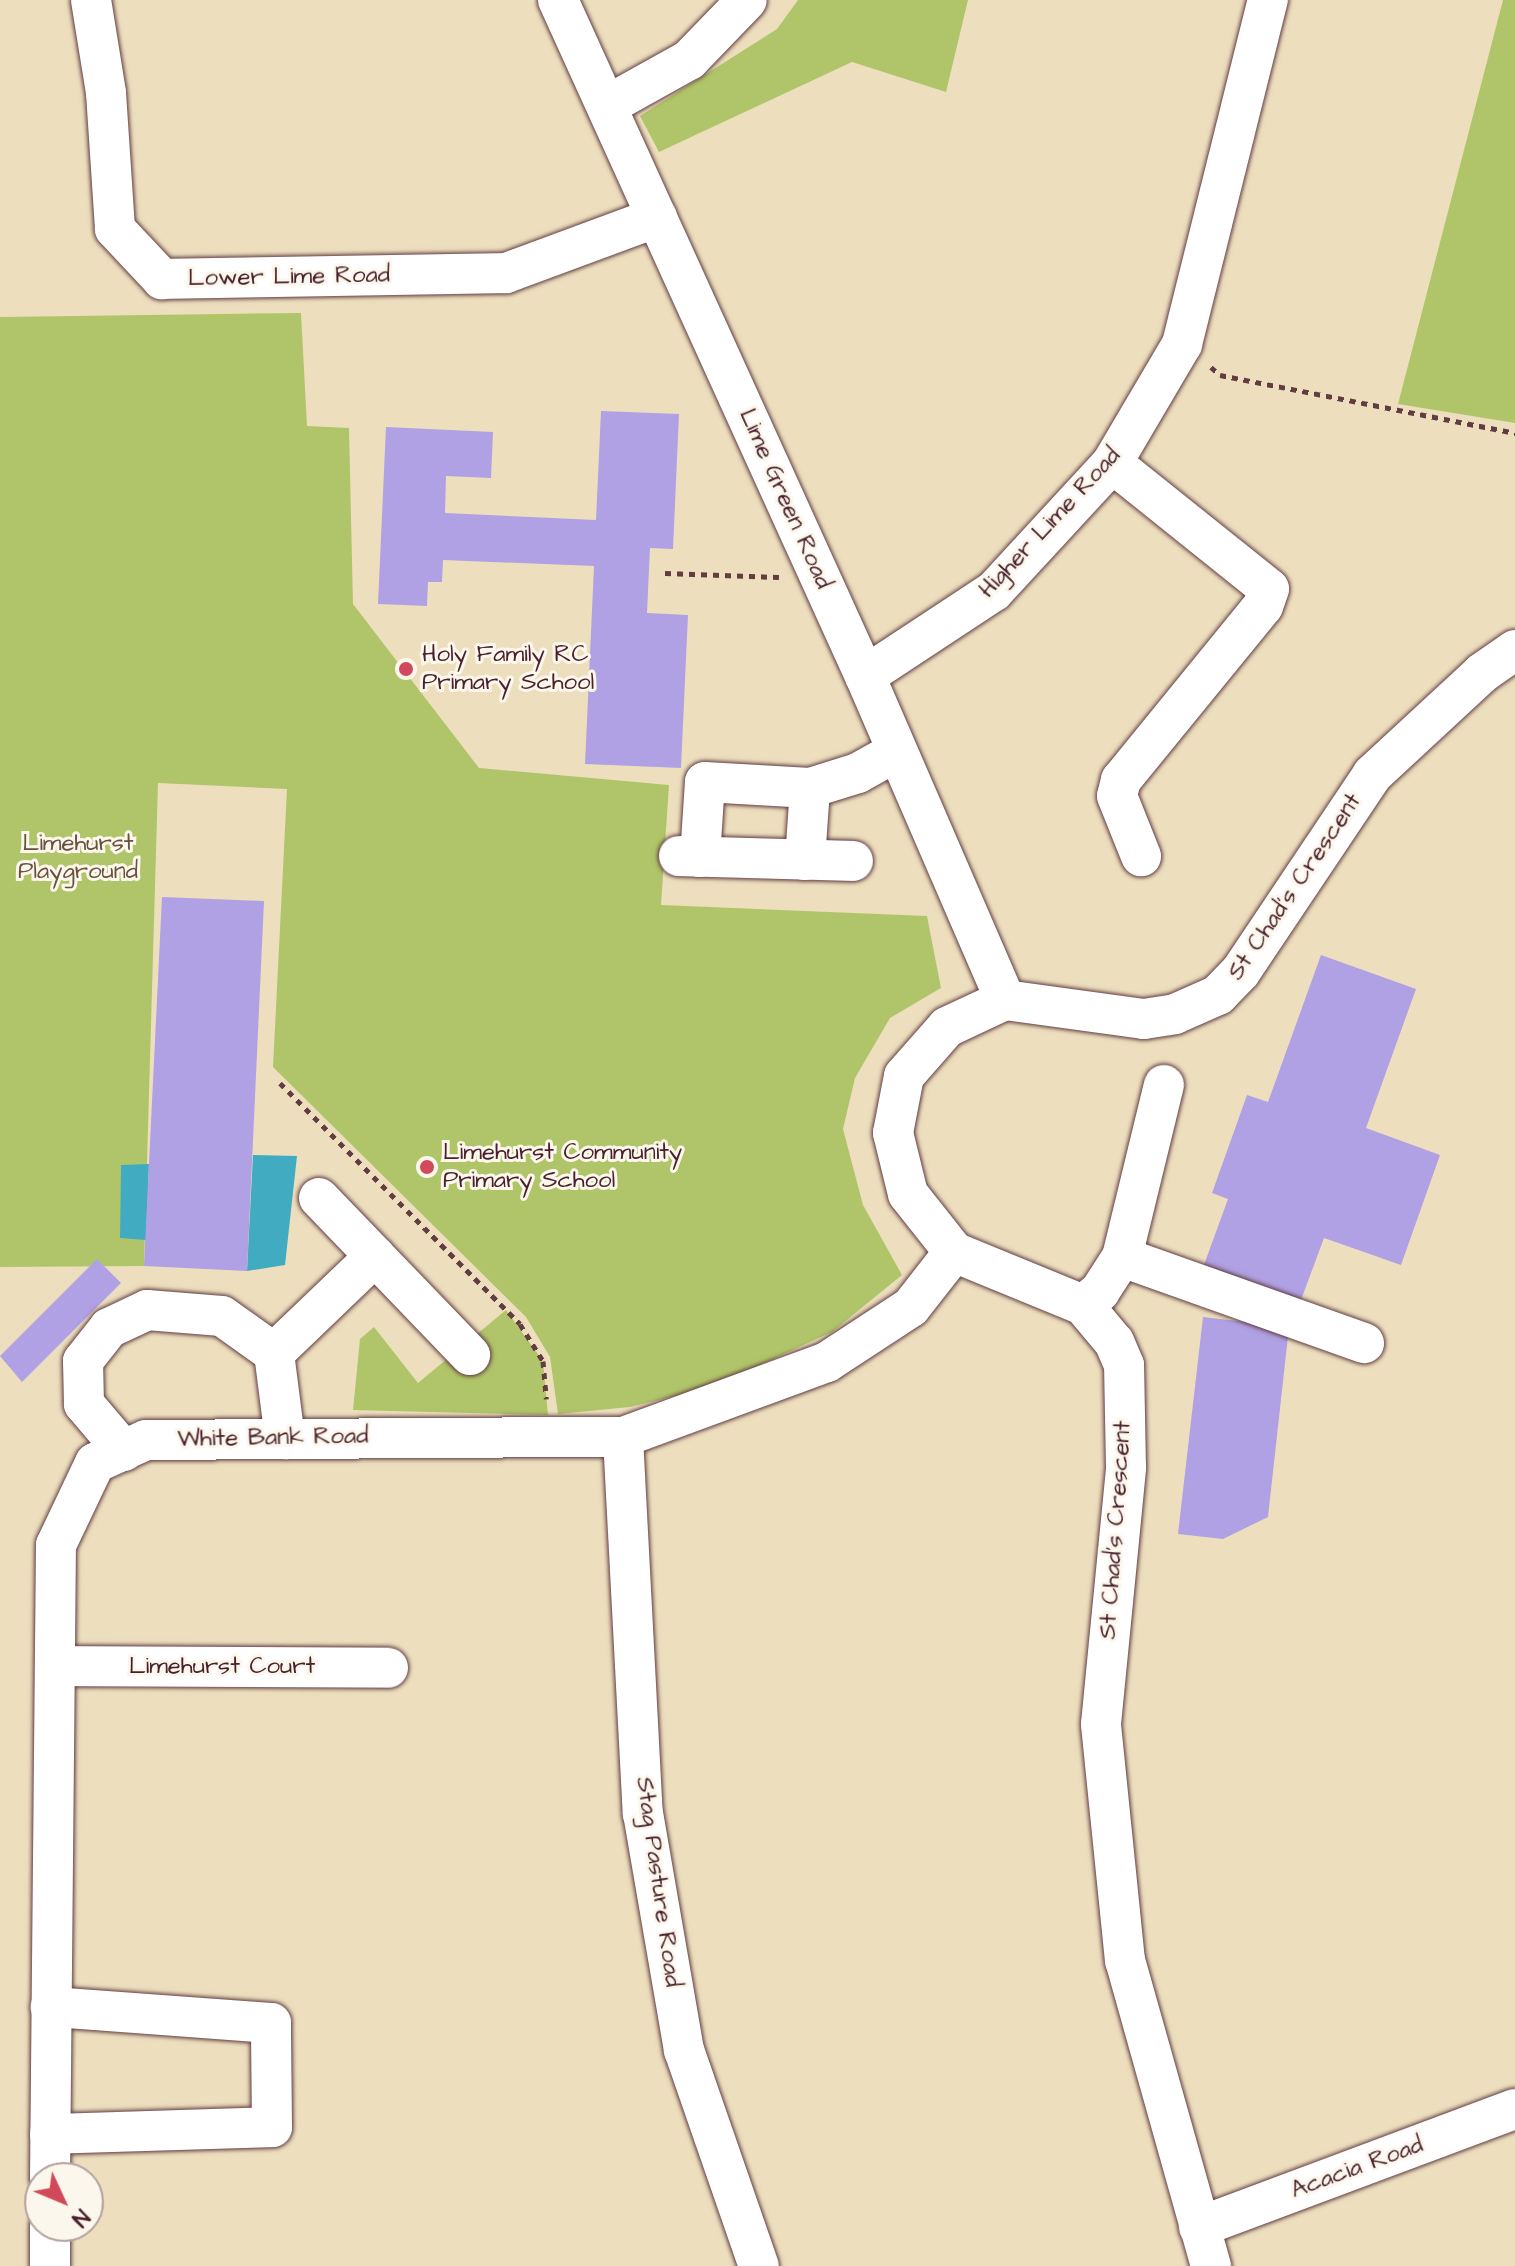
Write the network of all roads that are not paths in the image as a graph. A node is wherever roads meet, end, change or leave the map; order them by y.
1 (91, 0) edge
2 (558, 0) edge
3 (747, 0) edge
4 (1268, 0) edge
5 (608, 105) junction
6 (657, 217) junction
7 (1112, 463) junction
8 (1515, 650) edge
9 (865, 676) junction
10 (894, 753) junction
11 (810, 788) junction
12 (1141, 856) dead end
13 (805, 860) junction
14 (853, 861) dead end
15 (1005, 1000) junction
16 (1164, 1085) dead end
17 (319, 1198) dead end
18 (954, 1252) junction
19 (375, 1256) junction
20 (1122, 1257) junction
21 (1083, 1305) junction
22 (1364, 1343) dead end
23 (274, 1353) junction
24 (470, 1355) dead end
25 (623, 1437) junction
26 (285, 1439) junction
27 (124, 1451) junction
28 (55, 1666) junction
29 (388, 1668) dead end
30 (51, 2007) junction
31 (1515, 2109) edge
32 (50, 2134) junction
33 (50, 2162) edge
34 (1199, 2227) junction
35 (50, 2242) edge
36 (50, 2266) edge
37 (759, 2266) edge
38 (1211, 2266) edge

1 - 6 street, Lower Lime Road
2 - 5 street, Lime Green Road
3 - 5 street
4 - 7 street, Higher Lime Road
5 - 6 street, Lime Green Road
6 - 9 street, Lime Green Road
7 - 9 street, Higher Lime Road
7 - 12 street
8 - 15 street, St Chad's Crescent
9 - 10 street, Lime Green Road
10 - 11 street
10 - 15 street, Lime Green Road
11 - 13 street
11 - 13 street
13 - 14 street
15 - 18 street, St Chad's Crescent
16 - 20 street
17 - 19 street
18 - 21 street, St Chad's Crescent
18 - 25 street, White Bank Road
19 - 23 street
19 - 24 street
20 - 21 street
20 - 22 street
21 - 34 street, St Chad's Crescent
23 - 26 street
23 - 27 street
25 - 26 street, White Bank Road
25 - 37 street, Stag Pasture Road
26 - 27 street, White Bank Road
27 - 28 street, White Bank Road
28 - 29 street, Limehurst Court
28 - 30 street, White Bank Road
30 - 32 street, White Bank Road
30 - 32 street
31 - 34 street, Acacia Road
32 - 33 street, White Bank Road
34 - 38 street, St Chad's Crescent
35 - 36 street

